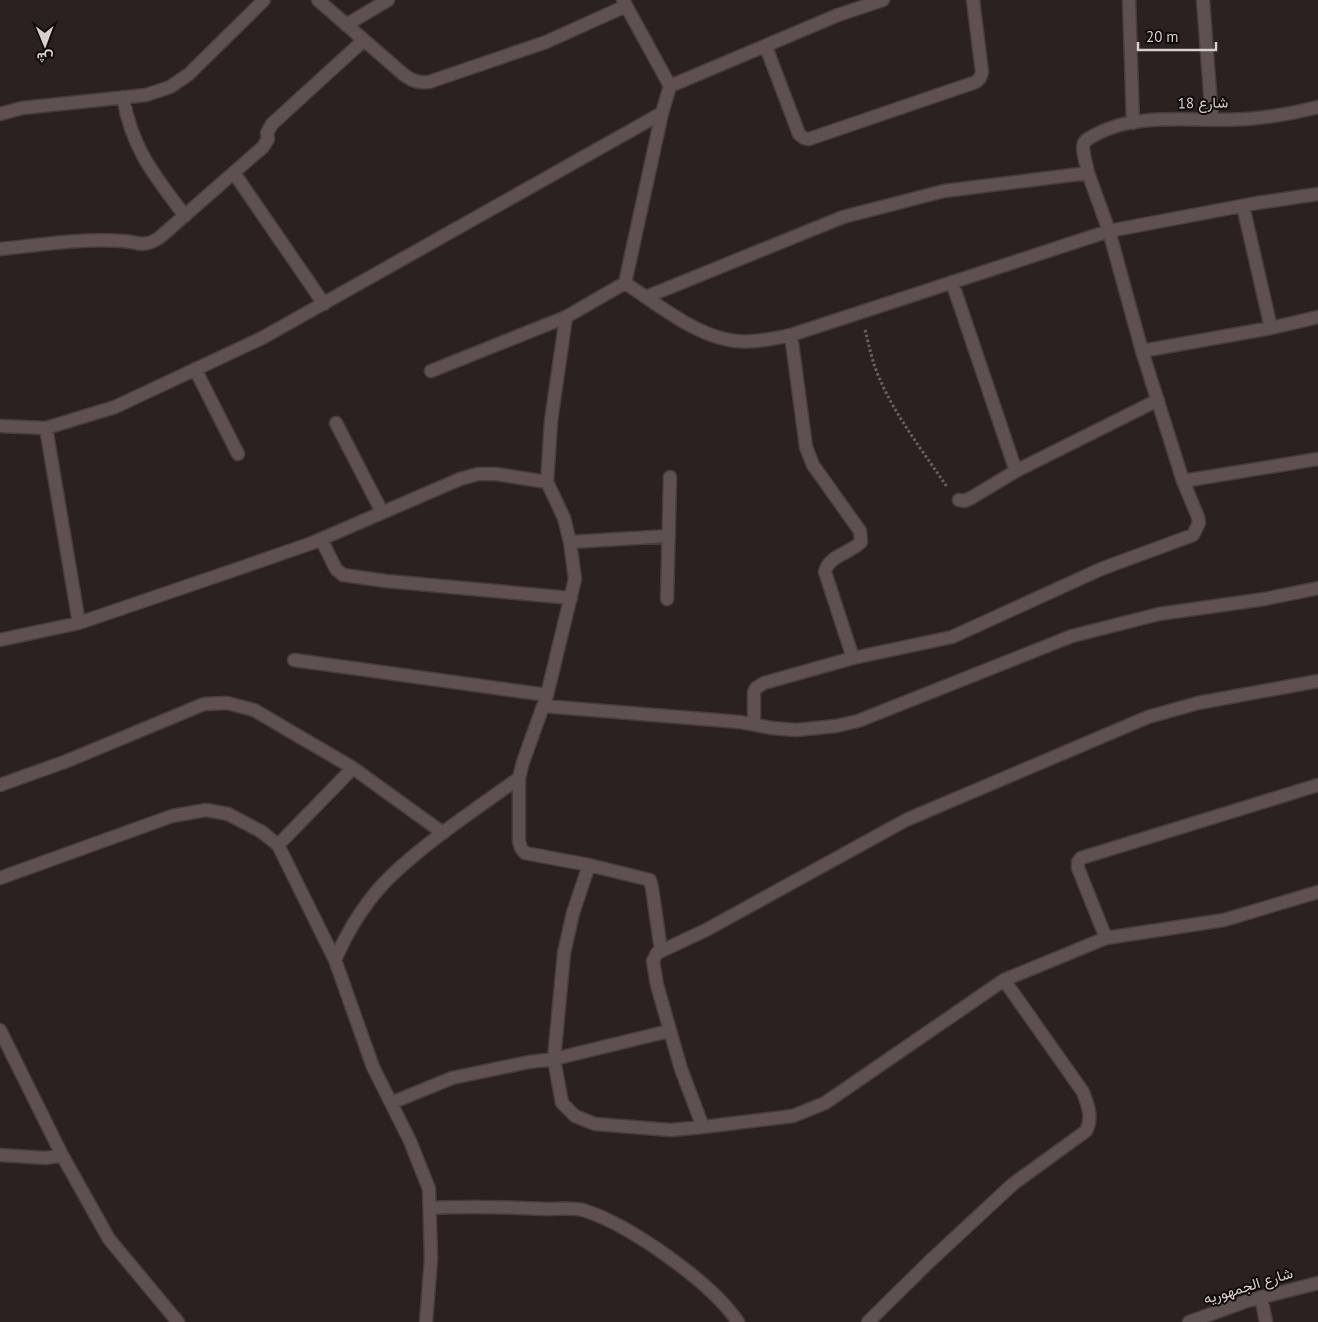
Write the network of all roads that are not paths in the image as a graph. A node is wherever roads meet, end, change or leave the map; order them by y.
1 (264, 0) edge
2 (318, 0) edge
3 (388, 0) edge
4 (883, 0) edge
5 (973, 0) edge
6 (1129, 0) edge
7 (1204, 0) edge
8 (624, 3) edge
9 (346, 25) junction
10 (364, 40) junction
11 (766, 47) junction
12 (670, 86) junction
13 (123, 97) junction
14 (1318, 108) edge
15 (662, 113) junction
16 (0, 114) edge
17 (1212, 119) junction
18 (1133, 123) junction
19 (234, 173) junction
20 (1088, 173) junction
21 (1318, 194) edge
22 (1242, 206) junction
23 (185, 216) junction
24 (1109, 231) junction
25 (0, 249) edge
26 (952, 282) junction
27 (624, 283) junction
28 (646, 297) junction
29 (324, 304) junction
30 (566, 317) junction
31 (1318, 317) edge
32 (1272, 328) junction
33 (791, 335) junction
34 (1142, 351) junction
35 (195, 369) junction
36 (431, 371) dead end
37 (1158, 400) junction
38 (336, 423) dead end
39 (0, 426) edge
40 (46, 428) junction
41 (238, 454) dead end
42 (1318, 459) edge
43 (1016, 471) junction
44 (670, 477) dead end
45 (1183, 481) junction
46 (547, 482) junction
47 (959, 500) road end
48 (382, 512) junction
49 (669, 536) junction
50 (321, 539) junction
51 (570, 542) junction
52 (1318, 588) edge
53 (571, 598) junction
54 (667, 599) dead end
55 (79, 623) junction
56 (0, 640) edge
57 (853, 658) junction
58 (294, 660) dead end
59 (1318, 681) edge
60 (545, 701) junction
61 (754, 724) junction
62 (353, 768) junction
63 (519, 778) junction
64 (0, 785) edge
65 (1318, 785) edge
66 (443, 833) junction
67 (278, 845) junction
68 (589, 865) junction
69 (0, 878) edge
70 (1318, 892) edge
71 (1106, 938) junction
72 (661, 950) junction
73 (335, 960) junction
74 (1004, 980) junction
75 (0, 1030) edge
76 (670, 1030) junction
77 (554, 1059) junction
78 (391, 1103) junction
79 (703, 1127) junction
80 (0, 1155) edge
81 (62, 1155) junction
82 (430, 1208) junction
83 (1318, 1283) edge
84 (1261, 1297) junction
85 (178, 1322) edge
86 (426, 1322) edge
87 (738, 1322) edge
88 (868, 1322) edge
89 (1189, 1322) edge
90 (1266, 1322) edge

1 - 13 street
2 - 9 street
3 - 9 street
4 - 11 street
5 - 11 street
6 - 18 street
7 - 17 street
8 - 10 street
8 - 12 street
9 - 10 street
10 - 19 street
11 - 12 street
12 - 15 street
13 - 16 street
13 - 23 street
14 - 17 street, شارع 18
15 - 27 street
15 - 29 street
17 - 18 street, شارع 18
18 - 20 street, شارع 18
19 - 23 street
19 - 29 street
20 - 24 street
20 - 28 street
21 - 22 street
22 - 24 street
22 - 32 street
23 - 25 street
24 - 26 street
24 - 34 street
26 - 33 street
26 - 43 street
27 - 28 street
27 - 30 street
28 - 33 street
29 - 35 street
30 - 36 street
30 - 46 street
31 - 32 street
32 - 34 street
33 - 57 street
34 - 37 street
35 - 40 street
35 - 41 street
37 - 43 street
37 - 45 street
38 - 48 street
39 - 40 street
40 - 55 street
42 - 45 street
43 - 47 street
44 - 49 street
45 - 57 street
46 - 48 street
46 - 51 street
48 - 50 street
49 - 51 street
49 - 54 street
50 - 53 street
50 - 55 street
51 - 53 street
52 - 61 street
53 - 60 street
55 - 56 street
57 - 61 street
58 - 60 street
59 - 72 street
60 - 61 street
60 - 63 street
62 - 64 street
62 - 66 street
62 - 67 street
63 - 66 street
63 - 68 street
65 - 71 street
66 - 73 street
67 - 69 street
67 - 73 street
68 - 72 street
68 - 77 street
70 - 71 street
71 - 74 street
72 - 76 street
73 - 78 street
74 - 79 street
74 - 88 street
75 - 81 street
76 - 77 street
76 - 79 street
77 - 78 street
77 - 79 street
78 - 82 street
80 - 81 street
81 - 85 street
82 - 86 street
82 - 87 street
83 - 84 street, شارع الجمهوريه
84 - 89 street, شارع الجمهوريه
84 - 90 street

